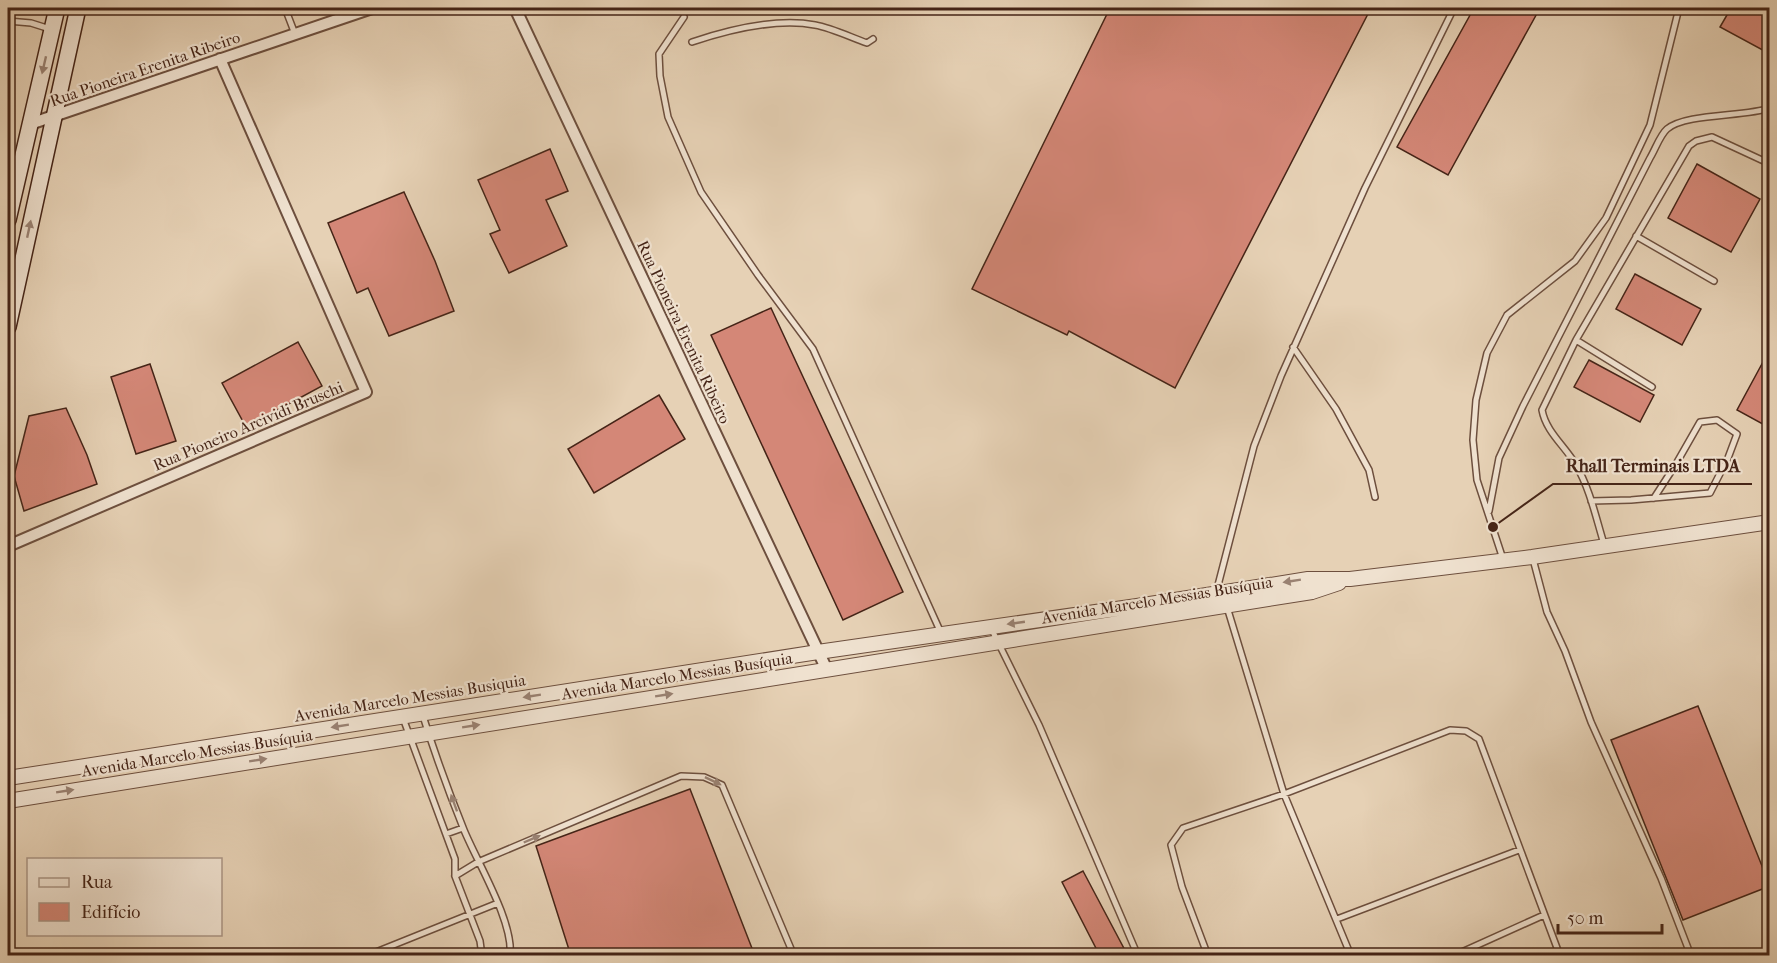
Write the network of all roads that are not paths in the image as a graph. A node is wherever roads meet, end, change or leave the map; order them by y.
1 (57, 8) edge
2 (78, 8) edge
3 (285, 8) edge
4 (372, 8) edge
5 (515, 8) edge
6 (1454, 8) edge
7 (1679, 8) edge
8 (684, 17) dead end
9 (8, 21) edge
10 (52, 29) junction
11 (295, 34) junction
12 (873, 39) dead end
13 (692, 42) dead end
14 (220, 59) junction
15 (1770, 108) edge
16 (54, 117) junction
17 (30, 124) junction
18 (1766, 162) dead end
19 (8, 220) edge
20 (1636, 236) junction
21 (1714, 281) dead end
22 (8, 327) edge
23 (1576, 340) junction
24 (1293, 347) junction
25 (1652, 387) dead end
26 (1376, 497) dead end
27 (1654, 498) junction
28 (1591, 501) junction
29 (1489, 512) junction
30 (1770, 522) edge
31 (8, 546) edge
32 (1604, 546) junction
33 (1532, 557) junction
34 (1504, 560) junction
35 (1350, 579) junction
36 (1216, 594) junction
37 (1227, 606) junction
38 (1139, 613) junction
39 (991, 626) junction
40 (941, 633) junction
41 (997, 642) junction
42 (818, 651) junction
43 (826, 668) junction
44 (423, 713) junction
45 (402, 716) junction
46 (429, 733) junction
47 (410, 736) junction
48 (8, 778) edge
49 (1284, 794) junction
50 (8, 801) edge
51 (463, 828) junction
52 (446, 834) junction
53 (1519, 850) junction
54 (478, 862) junction
55 (455, 876) junction
56 (498, 903) junction
57 (468, 914) junction
58 (1544, 915) junction
59 (1336, 919) junction
60 (366, 956) edge
61 (482, 956) edge
62 (510, 956) edge
63 (794, 956) edge
64 (1138, 956) edge
65 (1208, 956) edge
66 (1351, 956) edge
67 (1453, 956) edge
68 (1560, 956) edge
69 (1691, 956) edge

1 - 10 main road
2 - 16 main road
3 - 11 lane
4 - 11 street, Rua Pioneira Erenita Ribeiro
5 - 42 street, Rua Pioneira Erenita Ribeiro
6 - 24 lane
7 - 29 lane
8 - 40 lane
9 - 10 lane
10 -> 17 main road
11 - 14 street, Rua Pioneira Erenita Ribeiro
12 - 13 lane
14 - 16 street, Rua Pioneira Erenita Ribeiro
14 - 31 street, Rua Pioneiro Arcividi Bruschi
15 - 29 lane
16 - 17 street, Rua Pioneira Erenita Ribeiro
22 -> 16 main road
17 - 19 main road
18 - 20 lane
20 - 21 lane
20 - 23 lane
23 - 25 lane
23 - 28 lane
24 - 26 lane
24 - 36 lane
27 - 27 lane
27 - 28 lane
28 - 32 lane
29 - 34 lane
30 - 32 street, Avenida Marcelo Messias Busíquia
32 - 33 street, Avenida Marcelo Messias Busíquia
33 - 34 street, Avenida Marcelo Messias Busíquia
33 - 69 lane
34 - 35 street, Avenida Marcelo Messias Busíquia
35 -> 36 street, Avenida Marcelo Messias Busíquia
35 - 37 street, Avenida Marcelo Messias Busíquia
36 - 38 street, Avenida Marcelo Messias Busíquia
37 - 38 street, Avenida Marcelo Messias Busíquia
37 - 49 lane
38 -> 39 street, Avenida Marcelo Messias Busíquia
38 - 41 street, Avenida Marcelo Messias Busíquia
39 - 40 street, Avenida Marcelo Messias Busíquia
39 - 41 lane
40 - 42 street, Avenida Marcelo Messias Busíquia
41 - 43 street, Avenida Marcelo Messias Busíquia
41 - 64 lane
42 - 43 street, Rua Pioneira Erenita Ribeiro
42 -> 44 street, Avenida Marcelo Messias Busiquia
46 -> 43 street, Avenida Marcelo Messias Busíquia
44 - 45 street, Avenida Marcelo Messias Busiquia
44 - 46 lane
45 - 47 lane
45 -> 48 street, Avenida Marcelo Messias Busiquia
46 - 47 street, Avenida Marcelo Messias Busíquia
51 -> 46 lane
50 -> 47 street, Avenida Marcelo Messias Busíquia
47 - 52 lane
49 - 53 lane
49 - 59 lane
49 - 65 lane
51 - 52 lane
51 - 54 lane
52 - 55 lane
53 - 58 lane
53 - 59 lane
54 - 55 lane
54 - 56 lane
54 -> 63 lane
55 - 57 lane
56 - 57 lane
56 - 62 lane
57 - 60 lane
57 - 61 lane
58 - 67 lane
58 - 68 lane
59 - 66 lane

